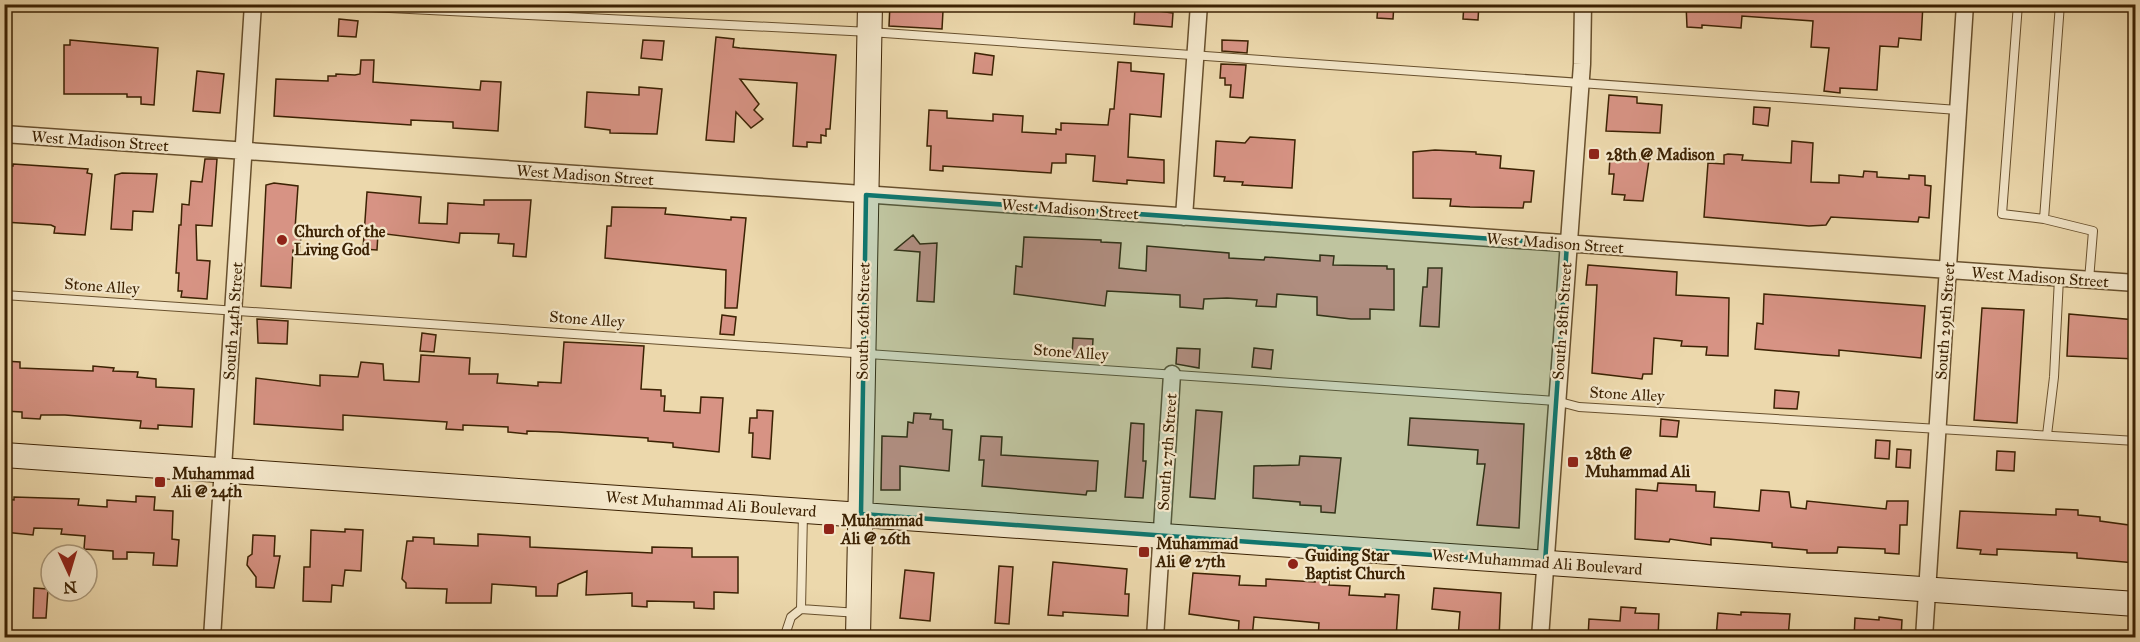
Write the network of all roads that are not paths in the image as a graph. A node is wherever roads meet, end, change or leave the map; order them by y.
1 (253, 4) edge
2 (309, 4) edge
3 (870, 4) edge
4 (1199, 4) edge
5 (1583, 4) edge
6 (1965, 4) edge
7 (2018, 4) edge
8 (2060, 4) edge
9 (870, 32) junction
10 (1196, 57) junction
11 (1580, 82) junction
12 (1958, 110) junction
13 (4, 134) edge
14 (244, 151) junction
15 (866, 195) junction
16 (1184, 217) junction
17 (2044, 219) junction
18 (1568, 244) junction
19 (1948, 270) junction
20 (2059, 278) junction
21 (2089, 280) junction
22 (2136, 283) edge
23 (4, 295) edge
24 (233, 310) junction
25 (862, 353) junction
26 (1172, 374) junction
27 (1556, 401) junction
28 (1939, 428) junction
29 (2047, 435) junction
30 (2136, 441) edge
31 (4, 455) edge
32 (223, 470) junction
33 (803, 510) junction
34 (861, 514) junction
35 (1162, 536) junction
36 (1545, 563) junction
37 (1928, 590) junction
38 (2136, 604) edge
39 (801, 609) junction
40 (858, 613) junction
41 (212, 638) edge
42 (784, 638) edge
43 (858, 638) edge
44 (1155, 638) edge
45 (1540, 638) edge
46 (1924, 638) edge

1 - 14 street, South 24th Street
2 - 9 lane
3 - 9 main road, South 26th Street
4 - 10 street
5 - 11 street, South 28th Street
6 - 12 street, South 29th Street
7 - 17 lane
8 - 17 lane
9 - 10 lane
9 - 15 main road, South 26th Street
10 - 11 lane
10 - 16 street
11 - 12 lane
11 - 18 street, South 28th Street
12 - 19 street, South 29th Street
13 - 14 street, West Madison Street
14 - 15 street, West Madison Street
14 - 24 street, South 24th Street
15 - 16 street, West Madison Street
15 - 25 main road, South 26th Street
16 - 18 street, West Madison Street
17 - 21 lane
18 - 19 street, West Madison Street
18 - 27 street, South 28th Street
19 - 20 street, West Madison Street
19 - 28 street, South 29th Street
20 - 21 street, West Madison Street
20 - 29 lane
21 - 22 street, West Madison Street
23 - 24 lane, Stone Alley
24 - 25 lane, Stone Alley
24 - 32 street, South 24th Street
25 - 26 lane, Stone Alley
25 - 34 main road, South 26th Street
26 - 27 lane, Stone Alley
26 - 35 street, South 27th Street
27 - 28 lane, Stone Alley
27 - 36 street, South 28th Street
28 - 29 lane, Stone Alley
28 - 37 street, South 29th Street
29 - 30 lane, Stone Alley
31 - 32 main road, West Muhammad Ali Boulevard
32 - 33 main road, West Muhammad Ali Boulevard
32 - 41 street, South 24th Street
33 - 34 main road, West Muhammad Ali Boulevard
33 - 39 lane
34 - 35 main road, West Muhammad Ali Boulevard
34 - 40 main road, South 26th Street
35 - 36 main road, West Muhammad Ali Boulevard
35 - 44 street, South 27th Street
36 - 37 main road, West Muhammad Ali Boulevard
36 - 45 street, South 28th Street
37 - 38 main road, West Muhammad Ali Boulevard
37 - 46 street, South 29th Street
39 - 40 lane
39 - 42 lane
40 - 43 main road, South 26th Street

